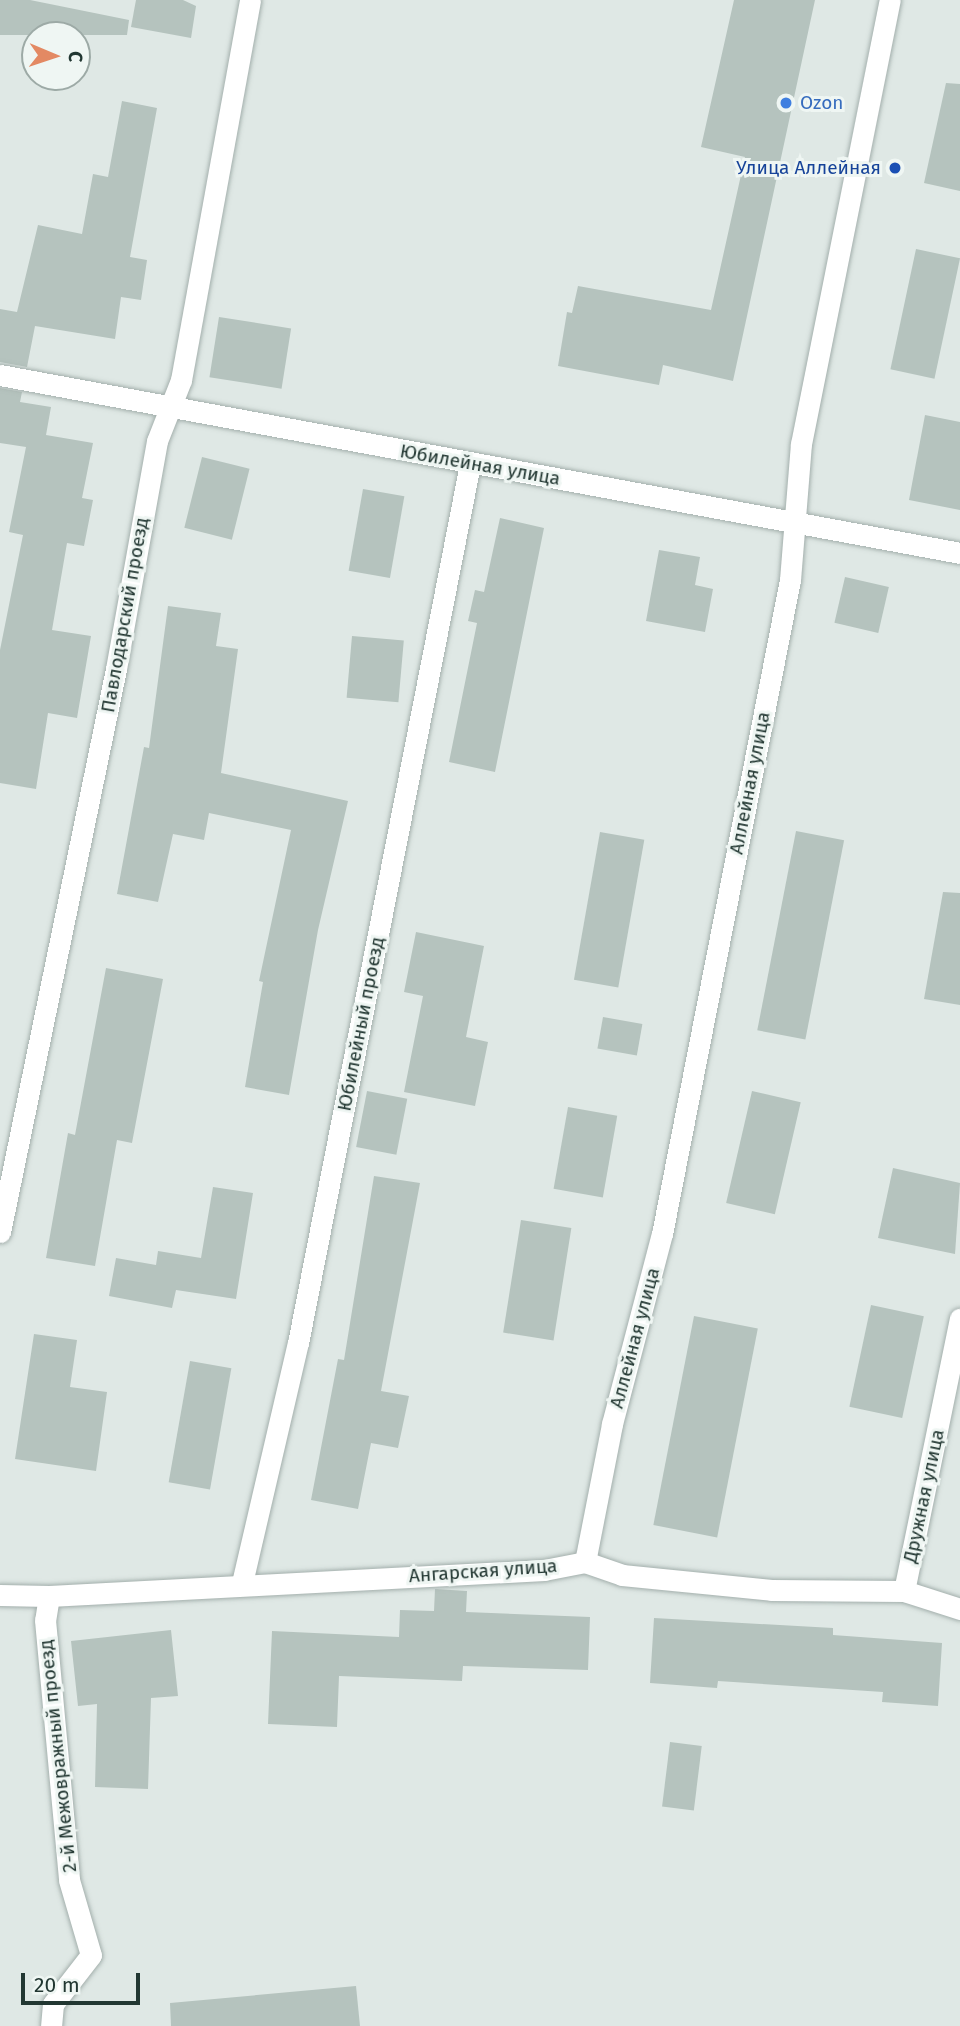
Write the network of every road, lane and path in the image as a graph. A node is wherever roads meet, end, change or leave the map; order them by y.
1 (250, 0) edge
2 (890, 0) edge
3 (0, 375) edge
4 (171, 408) junction
5 (470, 464) junction
6 (796, 522) junction
7 (960, 553) edge
8 (0, 1232) edge
9 (960, 1319) edge
10 (585, 1562) junction
11 (242, 1583) junction
12 (904, 1591) junction
13 (0, 1595) edge
14 (49, 1597) junction
15 (960, 1609) edge
16 (51, 2026) edge

1 - 4 street, Павлодарский проезд
2 - 6 street, Аллейная улица
3 - 4 street, Юбилейная улица
4 - 5 street, Юбилейная улица
4 - 8 street, Павлодарский проезд
5 - 6 street, Юбилейная улица
5 - 11 street, Юбилейный проезд
6 - 7 street, Юбилейная улица
6 - 10 street, Аллейная улица
9 - 12 street, Дружная улица
10 - 11 street, Ангарская улица
10 - 12 street, Ангарская улица
11 - 14 street, Ангарская улица
12 - 15 street, Ангарская улица
13 - 14 street, Ангарская улица
14 - 16 street, 2-й Межовражный проезд

